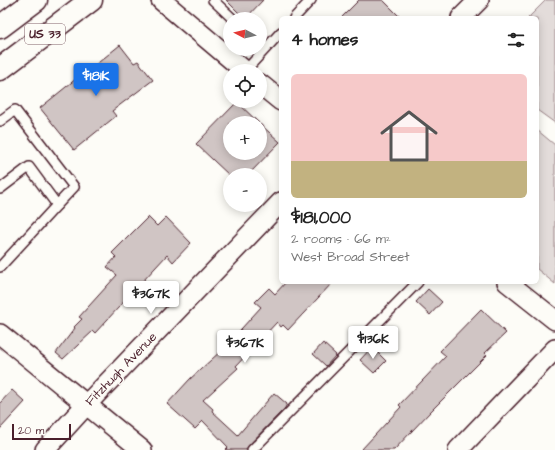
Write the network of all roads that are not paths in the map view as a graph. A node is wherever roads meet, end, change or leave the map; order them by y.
1 (91, 0) edge
2 (161, 0) edge
3 (213, 0) edge
4 (311, 0) edge
5 (479, 0) edge
6 (27, 3) edge
7 (226, 12) edge
8 (296, 16) edge
9 (463, 16) edge
10 (0, 27) edge
11 (279, 34) edge
12 (267, 43) edge
13 (237, 64) edge
14 (0, 69) edge
15 (267, 90) edge
16 (279, 99) edge
17 (0, 121) edge
18 (0, 189) edge
19 (279, 204) edge
20 (57, 205) junction
21 (0, 267) edge
22 (416, 284) edge
23 (510, 284) edge
24 (555, 320) edge
25 (0, 334) edge
26 (555, 349) edge
27 (86, 405) junction
28 (45, 450) edge
29 (142, 450) edge
30 (252, 450) edge
31 (458, 450) edge

1 - 14 main road, US 33
2 - 13 street
3 - 7 lane
4 - 8 lane
5 - 9 street
6 - 10 main road, US 33
11 - 12 lane
15 - 16 street
17 - 20 lane
18 - 20 lane
19 - 27 street, Fitzhugh Avenue
20 - 21 lane
22 - 30 lane
23 - 24 street
25 - 27 street
26 - 31 street
27 - 28 street, Fitzhugh Avenue
27 - 29 street

